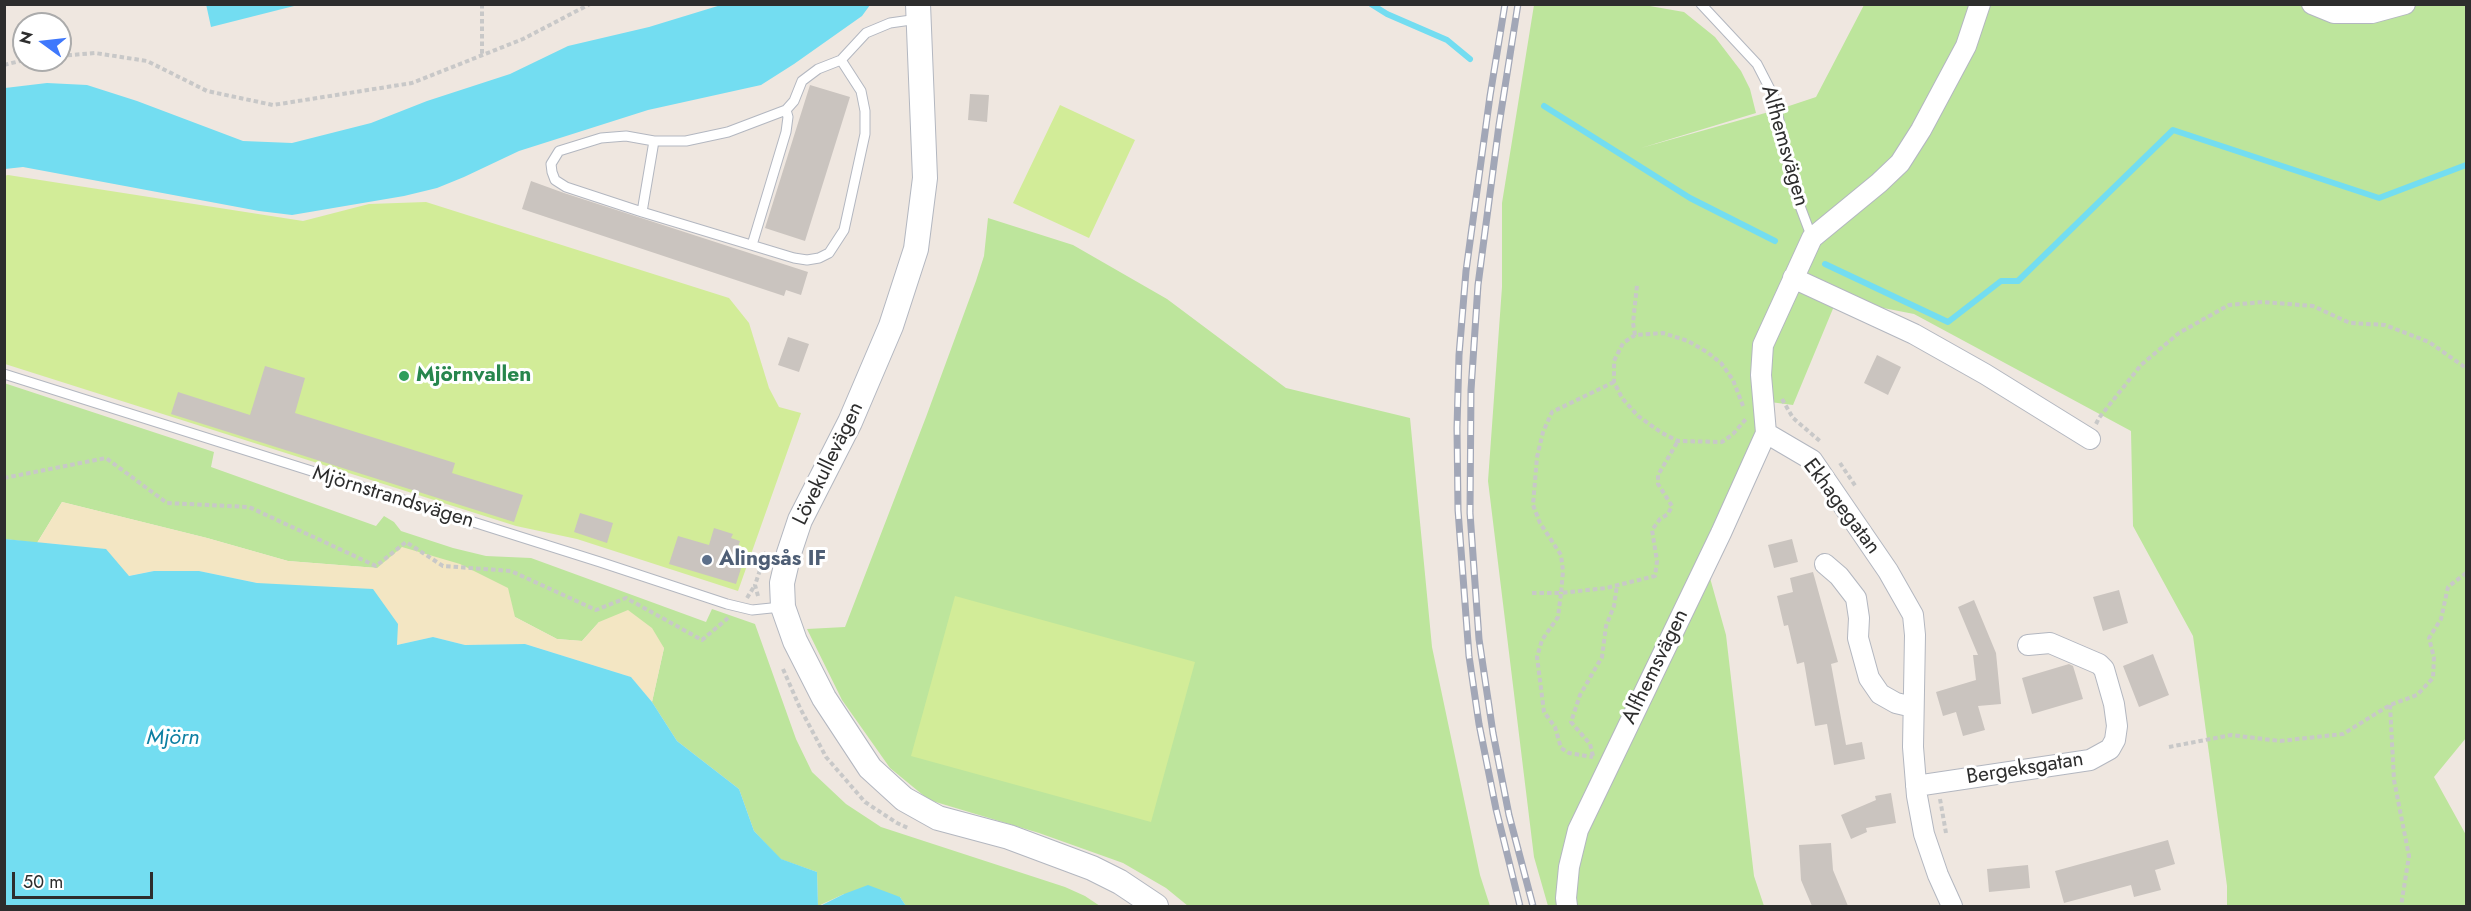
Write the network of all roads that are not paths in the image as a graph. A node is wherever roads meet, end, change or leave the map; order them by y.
1 (1701, 4) edge
2 (1980, 4) edge
3 (2312, 4) edge
4 (2405, 4) edge
5 (918, 12) edge
6 (841, 60) junction
7 (786, 110) junction
8 (654, 141) junction
9 (642, 212) junction
10 (1812, 238) junction
11 (752, 244) junction
12 (1793, 278) junction
13 (4, 374) edge
14 (1766, 433) junction
15 (2090, 439) road end
16 (1825, 564) dead end
17 (772, 608) junction
18 (2028, 645) dead end
19 (1913, 707) junction
20 (1916, 786) junction
21 (1156, 906) edge
22 (1567, 906) edge
23 (1952, 906) edge

1 - 10 lane, Alfhemsvägen
2 - 10 street
3 - 4 street
5 - 6 lane
5 - 17 street, Lövekullevägen
6 - 7 lane
6 - 11 lane
7 - 8 lane
7 - 11 lane
8 - 9 lane
8 - 9 lane
9 - 11 lane
10 - 12 street
12 - 14 street
12 - 15 street
13 - 17 lane, Mjörnstrandsvägen
14 - 19 street, Ekhagegatan
14 - 22 street, Alfhemsvägen
16 - 19 street
17 - 21 street, Lövekullevägen
18 - 20 street, Bergeksgatan
19 - 20 street, Ekhagegatan
20 - 23 street, Ekhagegatan

